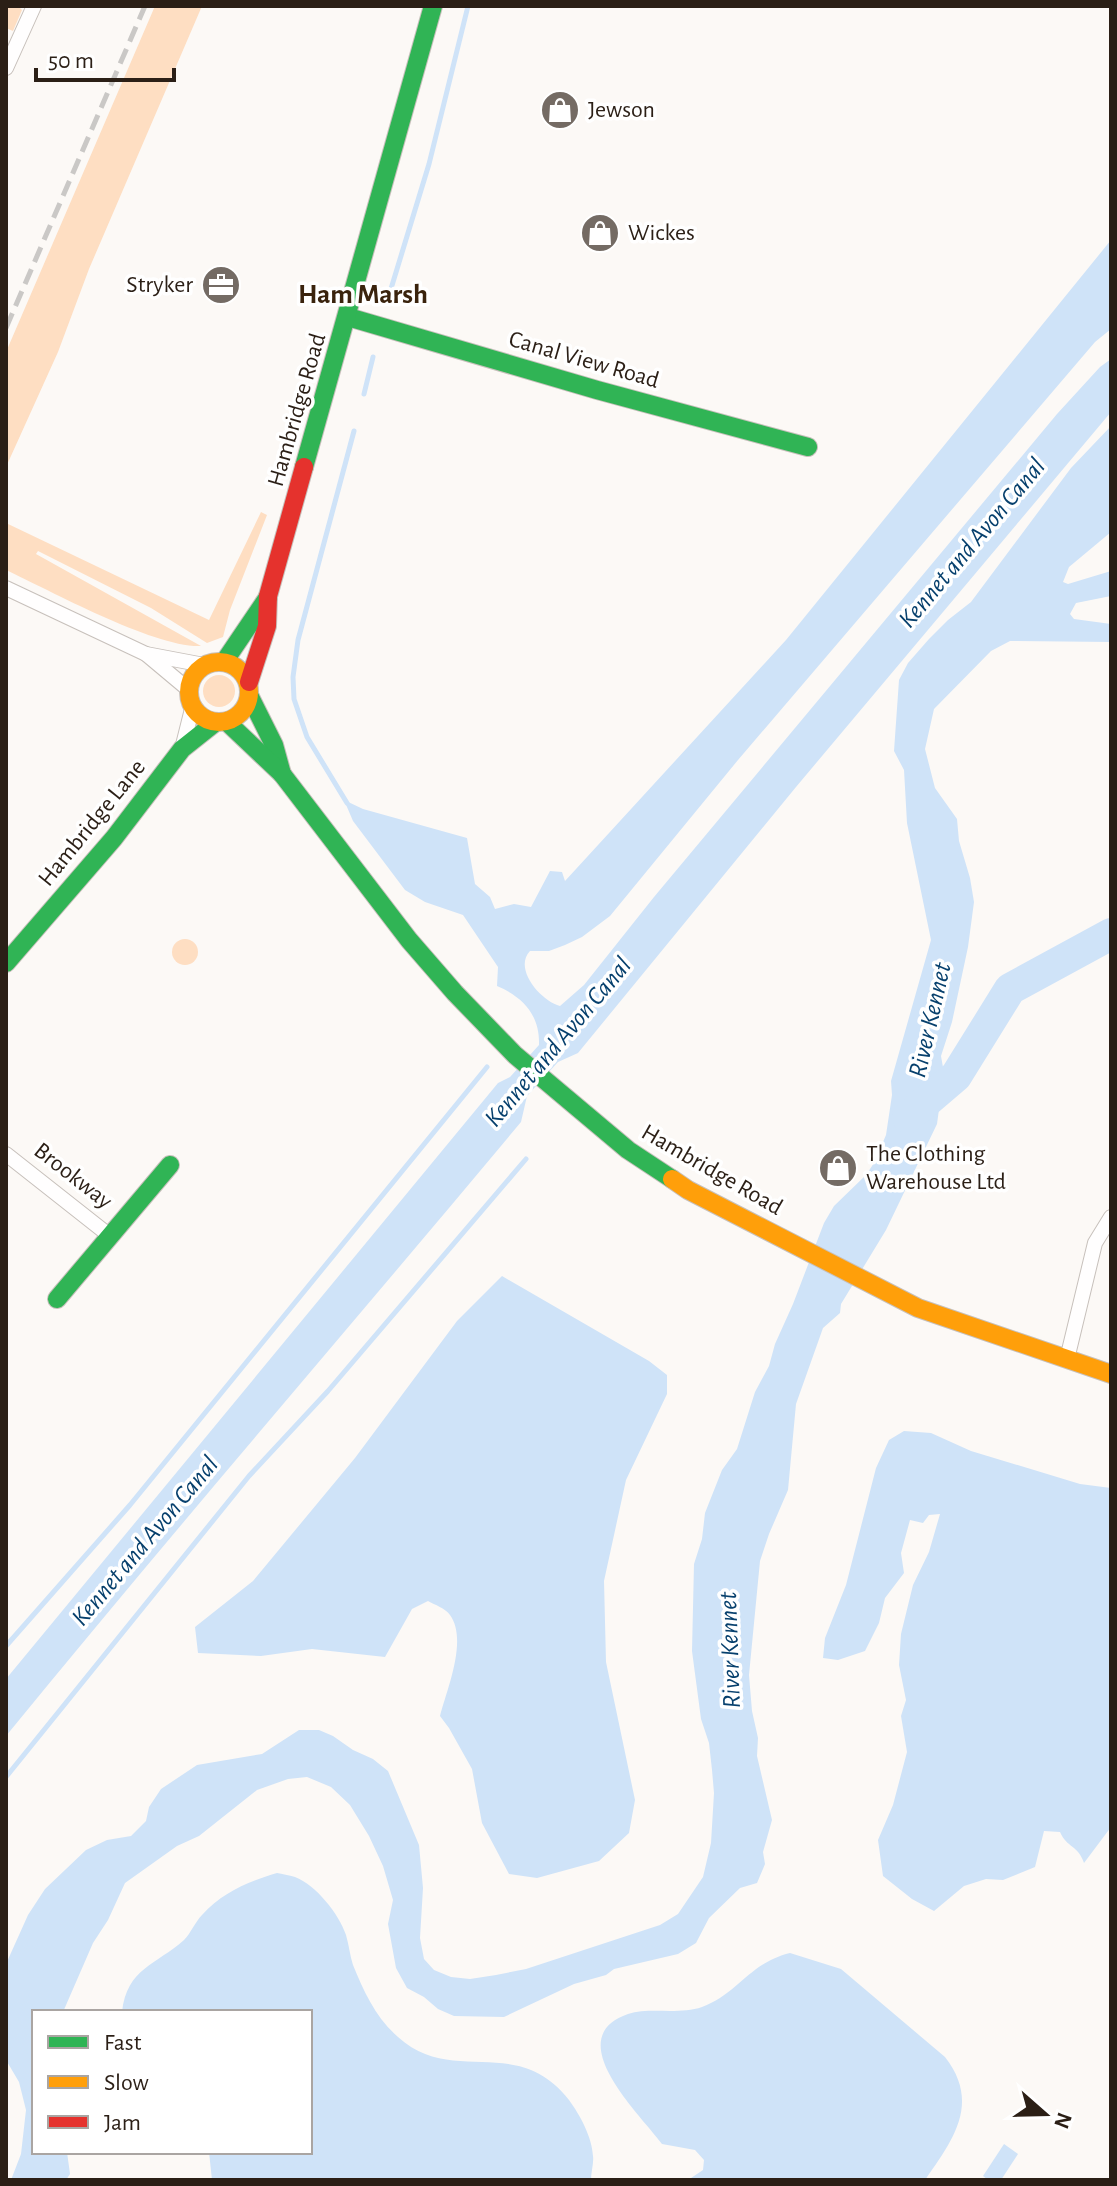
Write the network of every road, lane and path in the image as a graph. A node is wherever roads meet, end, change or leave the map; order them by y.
1 (34, 6) edge
2 (433, 6) edge
3 (6, 68) edge
4 (348, 317) junction
5 (808, 447) dead end
6 (6, 588) edge
7 (268, 596) junction
8 (146, 654) junction
9 (224, 662) junction
10 (204, 665) junction
11 (249, 688) junction
12 (191, 697) junction
13 (221, 722) junction
14 (182, 749) junction
15 (282, 774) junction
16 (6, 963) edge
17 (6, 1154) edge
18 (170, 1165) dead end
19 (1111, 1217) edge
20 (110, 1236) junction
21 (57, 1299) dead end
22 (1067, 1359) junction
23 (1111, 1374) edge

1 - 3 street
2 - 4 main road, Hambridge Road
4 - 5 main road, Canal View Road
4 - 7 main road, Hambridge Road
6 - 8 street
7 - 9 main road, Hambridge Road
7 - 11 main road, Hambridge Road
8 - 10 street
8 - 12 street
9 - 10 main road
9 - 11 main road
10 - 12 main road
11 - 13 main road
11 - 15 main road, Hambridge Road
12 - 13 main road
12 - 14 street, Hambridge Lane
13 - 14 main road, Hambridge Lane
13 - 15 main road, Hambridge Road
14 - 16 main road, Hambridge Lane
15 - 22 main road, Hambridge Road
17 - 20 street, Brookway
18 - 20 main road, Brookway
19 - 22 street
20 - 21 main road, Brookway
22 - 23 main road, Hambridge Road

